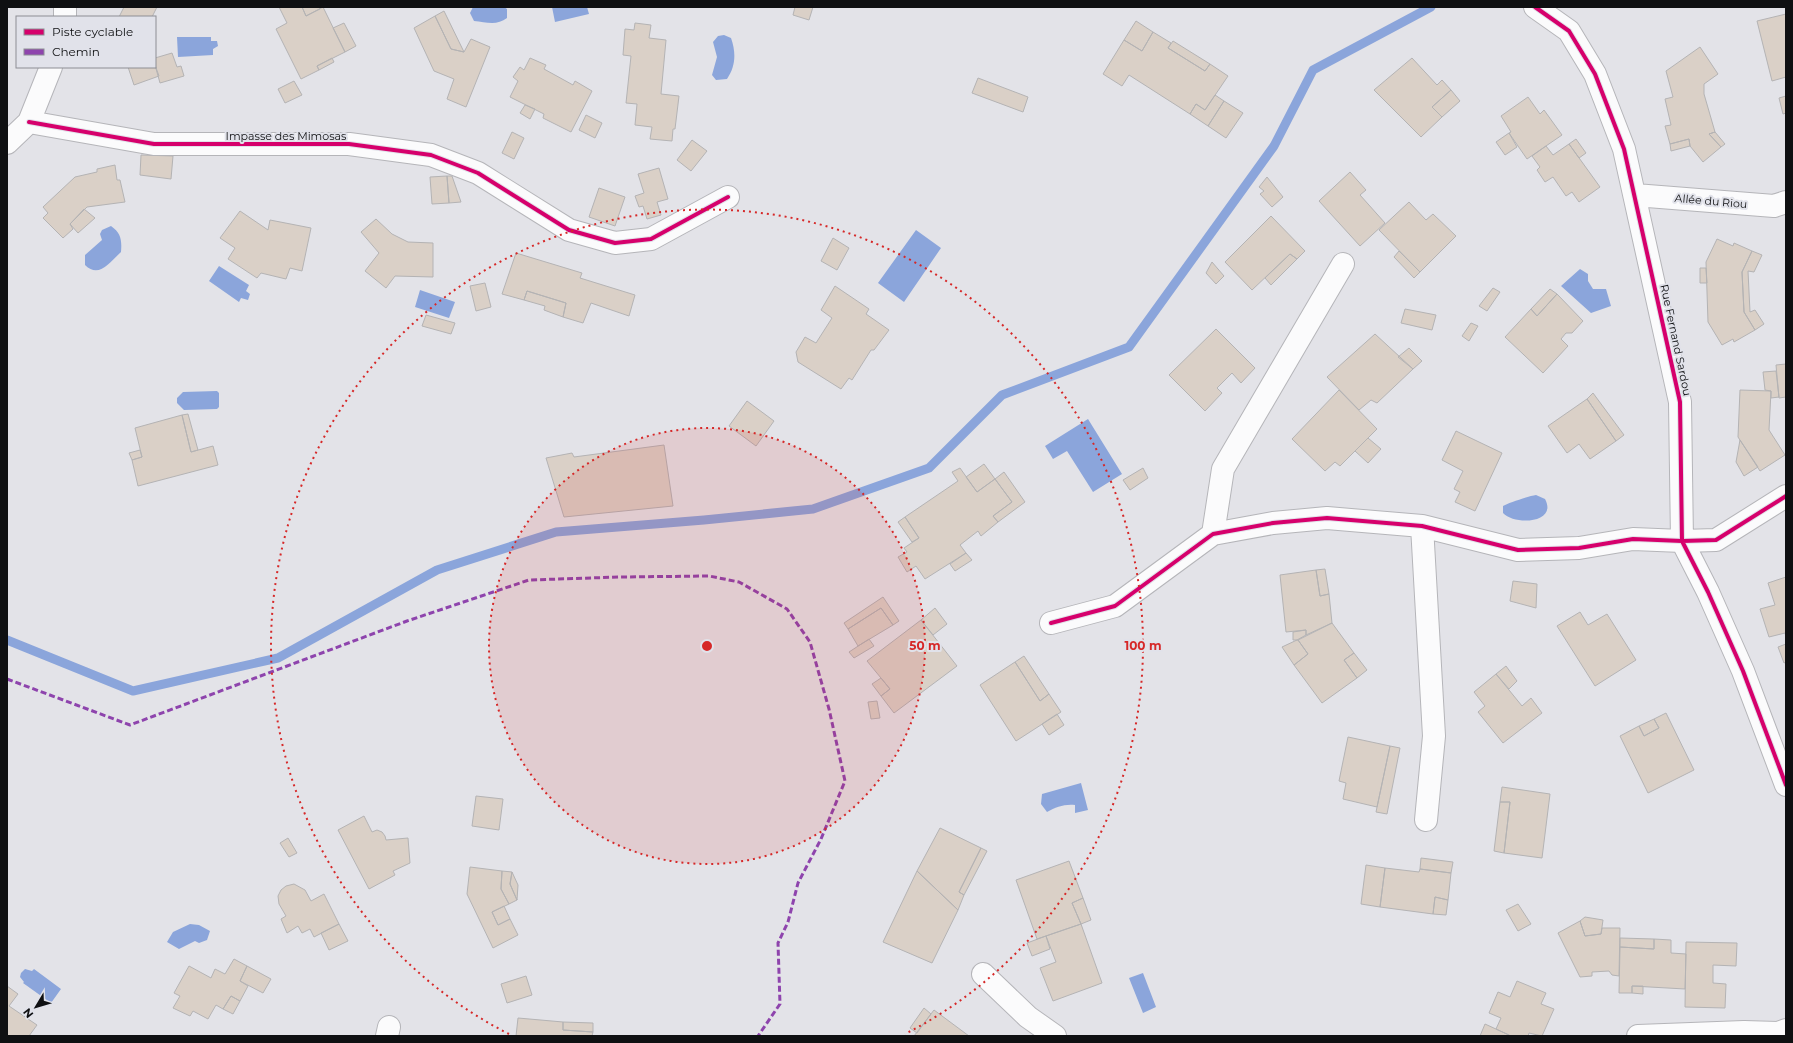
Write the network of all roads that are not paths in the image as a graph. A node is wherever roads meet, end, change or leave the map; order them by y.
1 (1535, 7) edge
2 (51, 68) edge
3 (29, 122) junction
4 (7, 144) edge
5 (1635, 195) junction
6 (728, 197) dead end
7 (1786, 202) edge
8 (1343, 264) dead end
9 (1786, 496) edge
10 (1422, 526) junction
11 (1213, 534) junction
12 (1682, 541) junction
13 (1051, 623) dead end
14 (1786, 785) edge
15 (1426, 820) dead end
16 (983, 974) dead end
17 (1786, 1030) edge
18 (1055, 1036) edge
19 (1638, 1036) edge

1 - 5 street, Rue Fernand Sardou
2 - 3 street
3 - 4 street
3 - 6 street, Impasse des Mimosas
5 - 7 street, Allée du Riou
5 - 12 street, Rue Fernand Sardou
8 - 11 street
9 - 12 street
10 - 11 street
10 - 12 street
10 - 15 street
11 - 13 street
12 - 14 street, Rue Fernand Sardou
16 - 18 street
17 - 19 street

